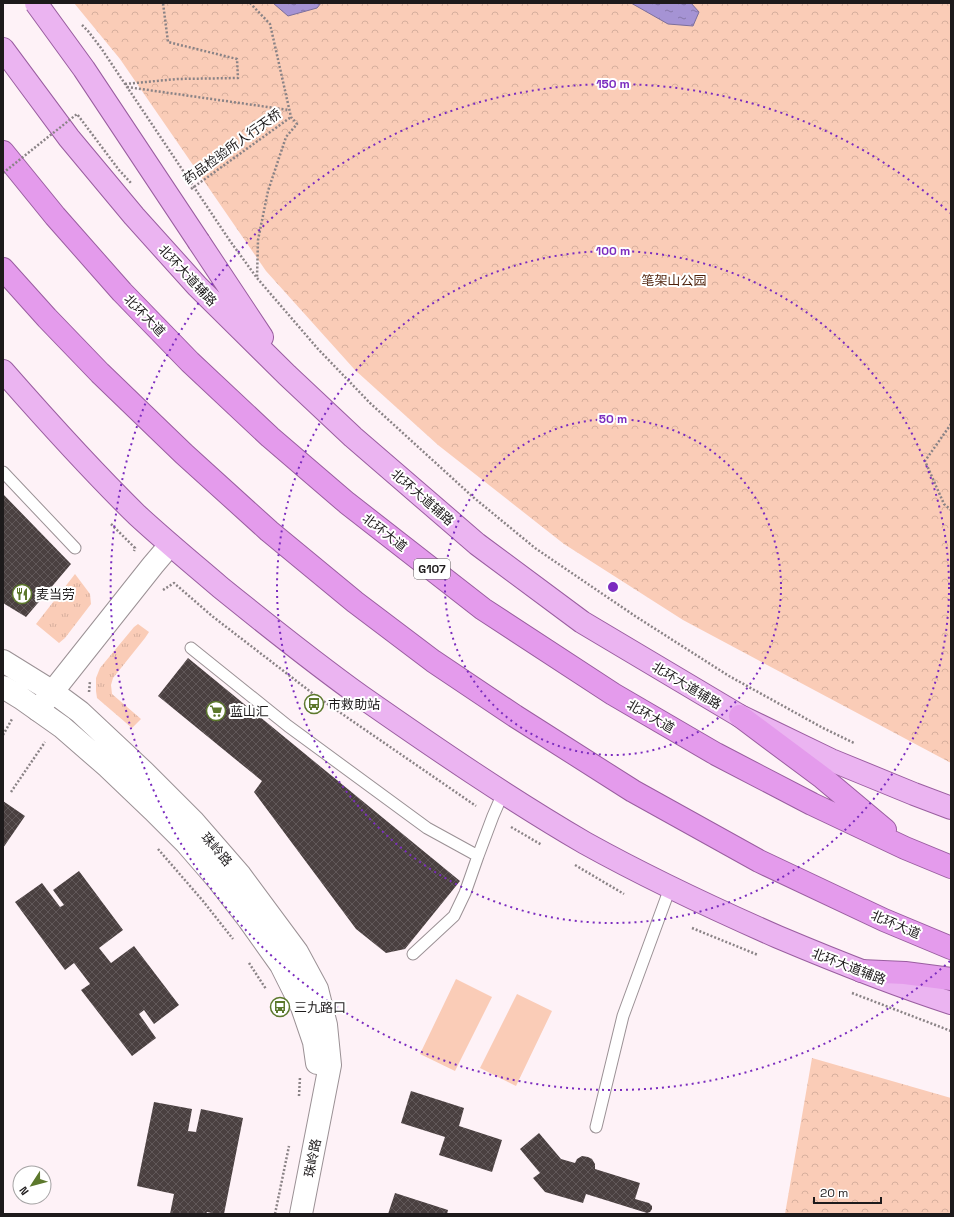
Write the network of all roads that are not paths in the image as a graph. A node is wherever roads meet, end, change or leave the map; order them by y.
1 (36, 3) edge
2 (3, 49) edge
3 (3, 152) edge
4 (3, 269) edge
5 (3, 371) edge
6 (287, 375) junction
7 (3, 472) edge
8 (170, 545) junction
9 (75, 548) dead end
10 (191, 648) dead end
11 (3, 661) edge
12 (3, 687) edge
13 (52, 692) junction
14 (38, 710) junction
15 (740, 716) junction
16 (503, 793) junction
17 (951, 808) edge
18 (905, 848) junction
19 (478, 856) junction
20 (951, 867) edge
21 (670, 888) junction
22 (951, 948) edge
23 (413, 954) dead end
24 (861, 971) junction
25 (951, 979) edge
26 (951, 1003) edge
27 (323, 1102) junction
28 (596, 1127) dead end
29 (301, 1214) edge

1 - 6 main road, bridge
2 - 6 main road, 北环大道辅路
3 - 18 highway, 北环大道 / G107
4 - 22 highway, 北环大道
5 - 8 main road, 北环大道辅路
6 - 15 main road, 北环大道辅路
7 - 9 lane
8 - 13 street
8 - 16 main road, 北环大道辅路
10 - 19 lane
11 - 13 street, 珠岭路
12 - 14 street, 珠岭路
13 - 14 street
13 - 27 street, 珠岭路
14 - 27 street, 珠岭路
15 - 17 main road, 北环大道辅路
15 - 18 highway
16 - 19 lane
16 - 21 main road, 北环大道辅路
18 - 20 highway, 北环大道 / G107
19 - 23 lane
21 - 24 main road, 北环大道辅路
21 - 28 lane
24 - 25 highway
24 - 26 main road, 北环大道辅路
27 - 29 street, 珠岭路

